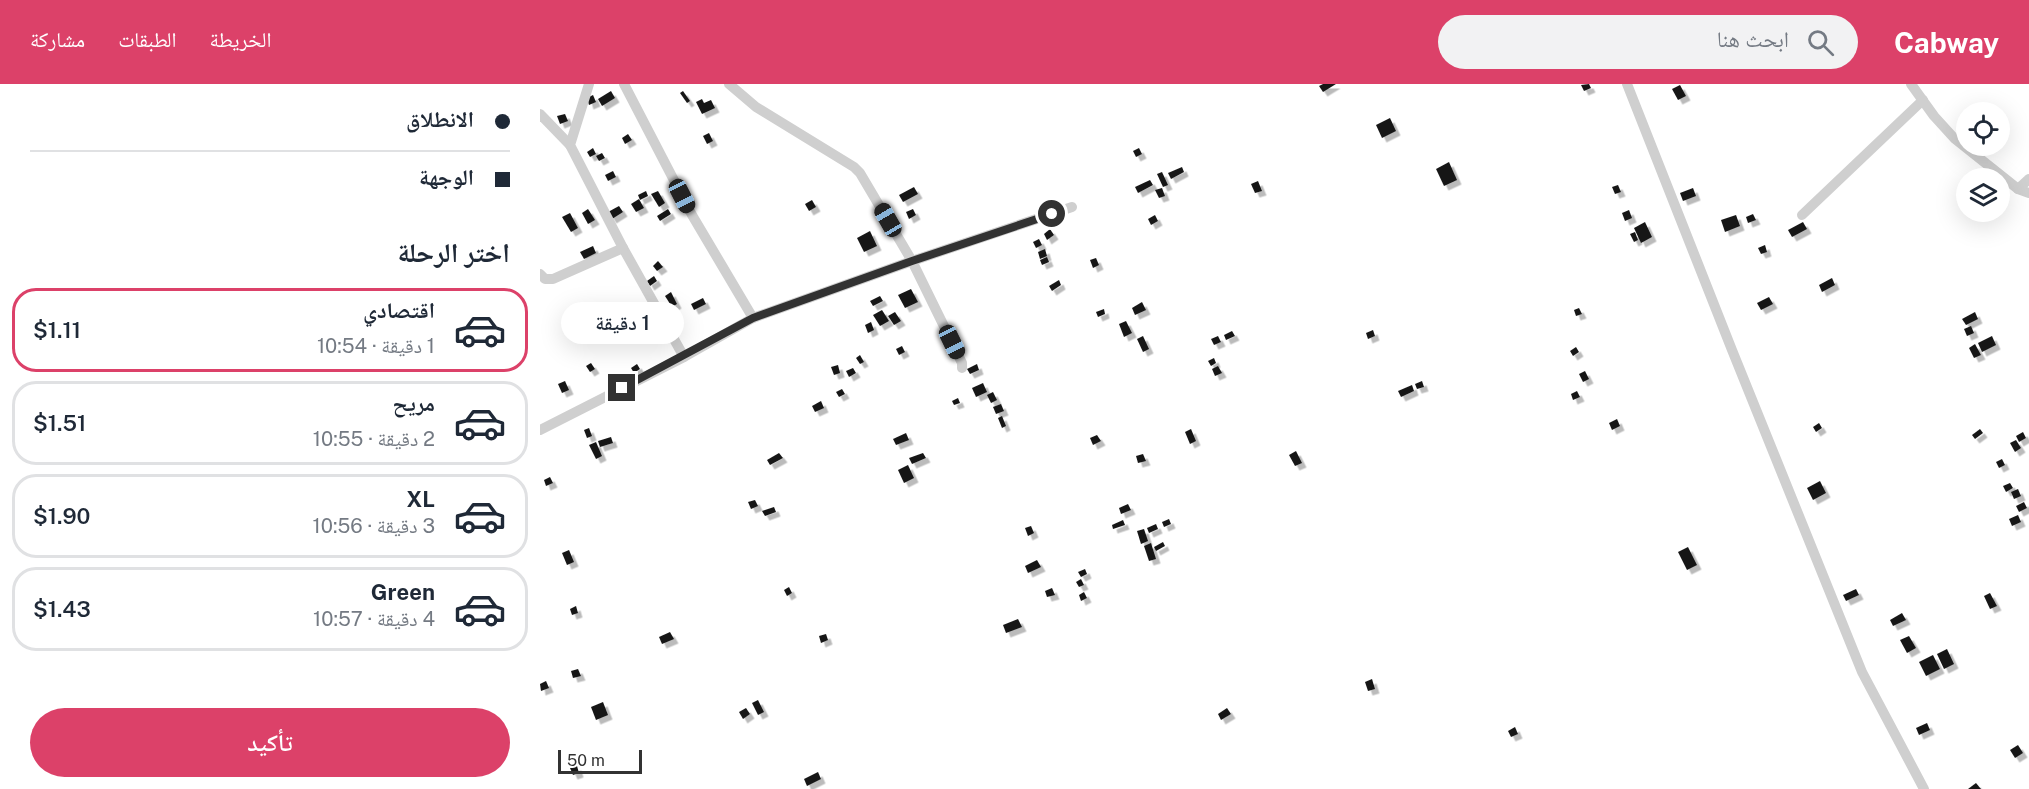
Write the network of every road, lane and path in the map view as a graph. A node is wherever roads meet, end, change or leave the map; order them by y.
1 (589, 84) edge
2 (624, 84) edge
3 (729, 84) edge
4 (1627, 84) edge
5 (1911, 84) edge
6 (1923, 100) junction
7 (540, 114) edge
8 (570, 145) junction
9 (2029, 179) edge
10 (2024, 191) edge
11 (1072, 207) dead end
12 (1802, 215) dead end
13 (622, 248) junction
14 (912, 261) junction
15 (540, 274) edge
16 (753, 318) junction
17 (684, 357) junction
18 (962, 368) dead end
19 (540, 430) edge
20 (1924, 789) edge

1 - 8 street
2 - 16 street
3 - 14 street
4 - 20 street
5 - 6 street
6 - 10 street
6 - 12 street
7 - 8 street
8 - 13 street
9 - 10 street
11 - 14 street
13 - 15 street
13 - 17 street
14 - 16 street
14 - 18 street
16 - 17 street
17 - 19 street

